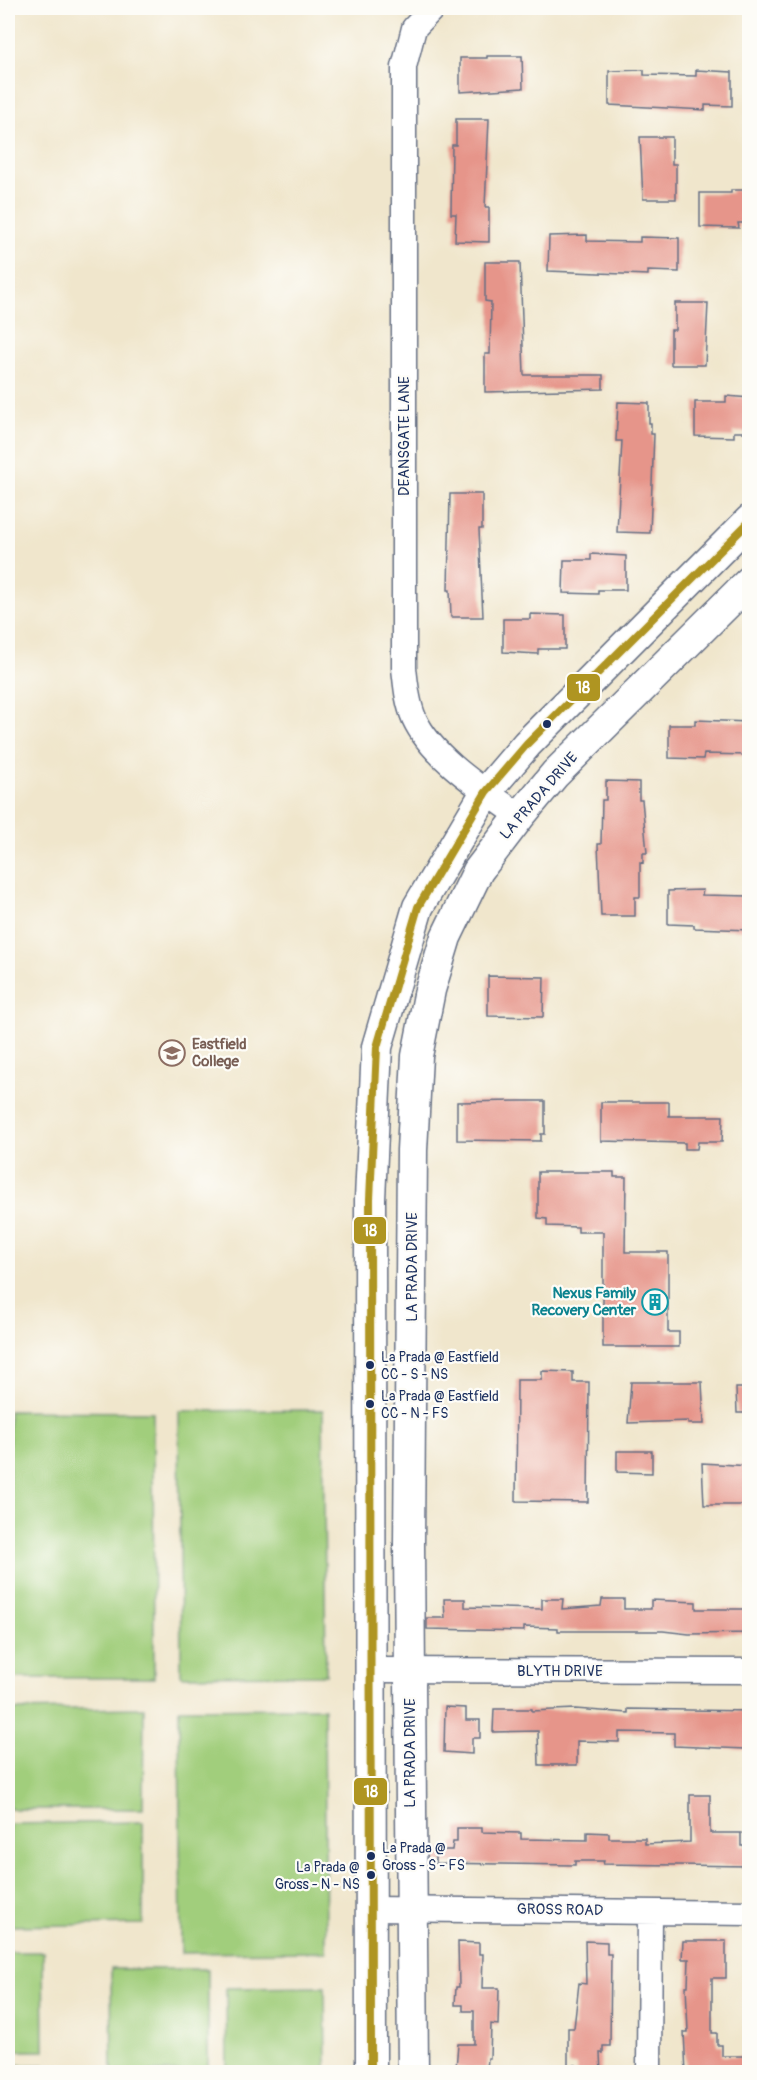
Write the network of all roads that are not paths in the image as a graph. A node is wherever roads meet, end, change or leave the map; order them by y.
1 (430, 10) edge
2 (750, 520) edge
3 (750, 581) edge
4 (486, 792) junction
5 (520, 816) junction
6 (377, 1047) junction
7 (417, 1056) junction
8 (371, 1308) junction
9 (412, 1309) junction
10 (371, 1670) junction
11 (410, 1670) junction
12 (750, 1671) edge
13 (371, 1909) junction
14 (411, 1909) junction
15 (650, 1912) junction
16 (750, 1913) edge
17 (371, 2073) edge
18 (413, 2073) edge
19 (648, 2073) edge

1 - 4 street, DEANSGATE LANE
2 - 4 main road
3 - 5 main road, LA PRADA DRIVE
4 - 5 street, DEANSGATE LANE
4 - 6 main road
5 - 7 main road, LA PRADA DRIVE
6 - 7 main road
6 - 8 main road
7 - 9 main road, LA PRADA DRIVE
8 - 9 main road
8 - 10 main road
9 - 11 main road, LA PRADA DRIVE
10 - 11 street, BLYTH DRIVE
10 - 13 main road
11 - 12 street, BLYTH DRIVE
11 - 14 main road, LA PRADA DRIVE
13 - 14 street, GROSS ROAD
13 - 17 main road
14 - 15 street, GROSS ROAD
14 - 18 main road, LA PRADA DRIVE
15 - 16 street, GROSS ROAD
15 - 19 street

